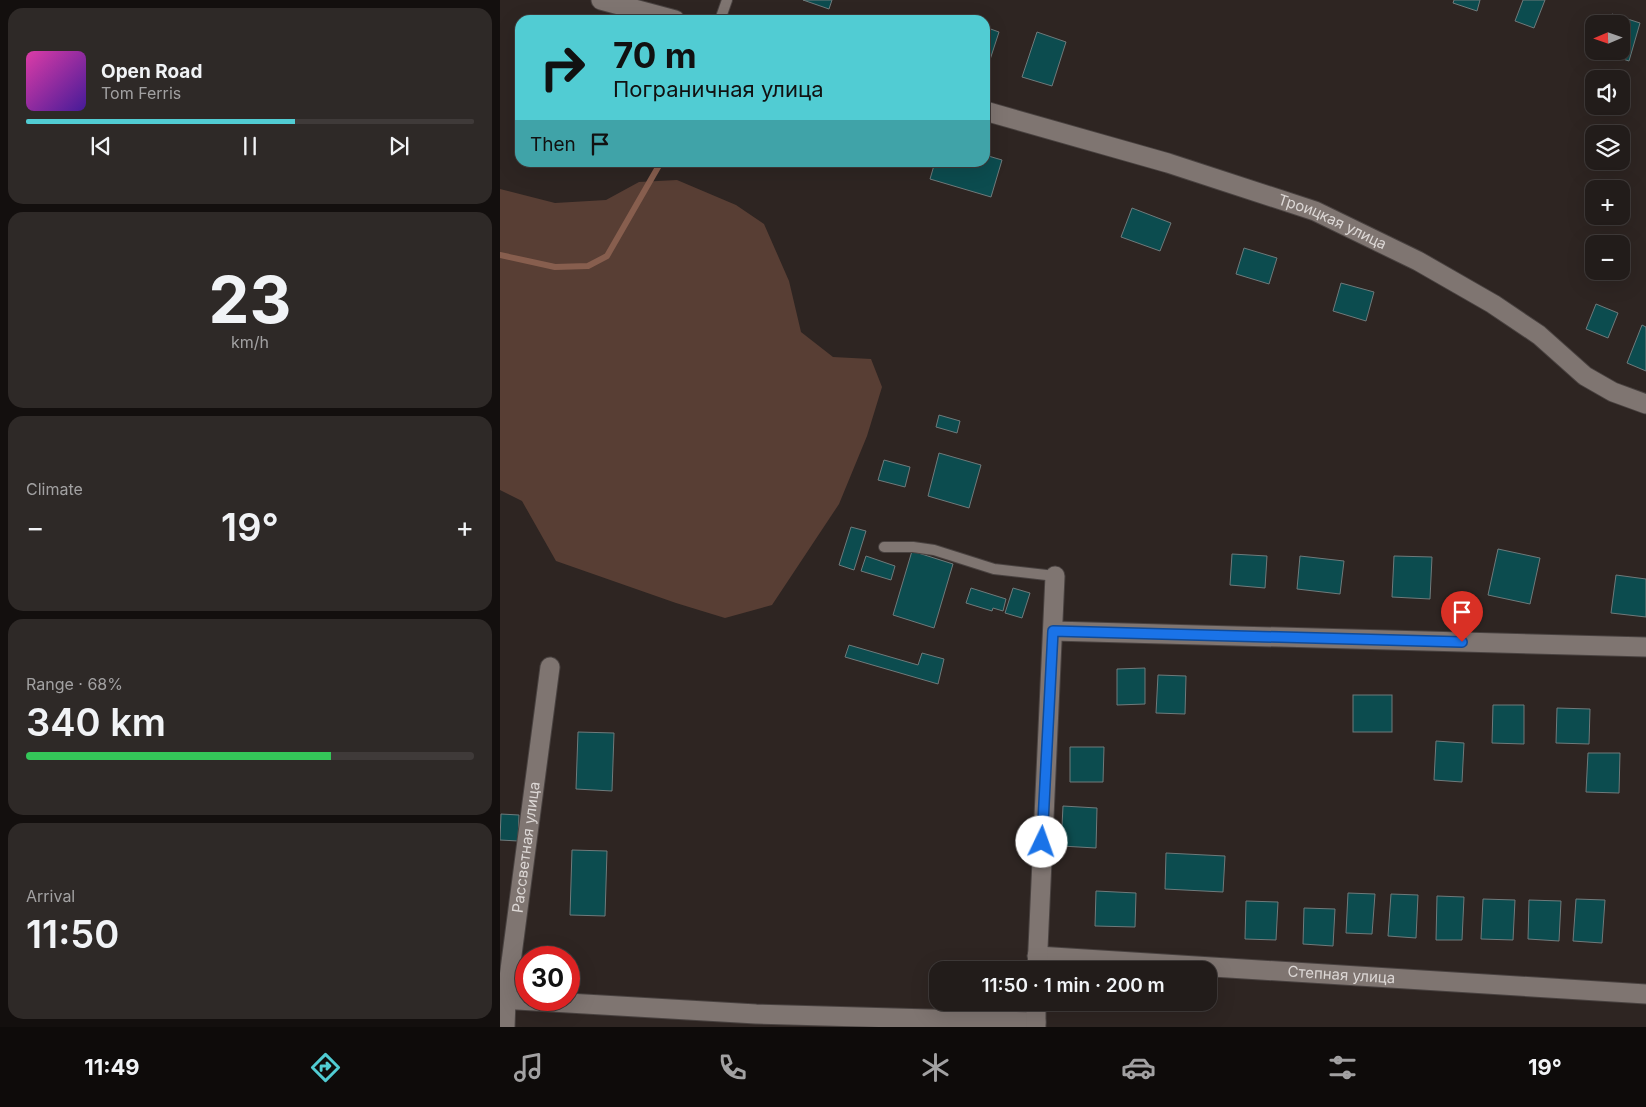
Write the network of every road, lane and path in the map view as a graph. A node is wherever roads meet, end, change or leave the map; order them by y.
1 (601, 0) edge
2 (727, 0) edge
3 (656, 15) edge
4 (722, 15) edge
5 (990, 112) edge
6 (1646, 404) edge
7 (884, 547) dead end
8 (1055, 576) joint
9 (1053, 631) junction
10 (1646, 647) edge
11 (550, 667) dead end
12 (1037, 961) edge
13 (1217, 972) edge
14 (1646, 994) edge
15 (503, 999) edge
16 (1036, 1011) edge
17 (755, 1020) edge
18 (1036, 1025) edge
19 (505, 1027) edge

1 - 3 street
2 - 4 lane
5 - 6 street, Троицкая улица
7 - 8 lane
8 - 9 street
9 - 10 street
9 - 12 street
11 - 15 street, Рассветная улица
13 - 14 street, Степная улица
15 - 17 street
15 - 19 street, Рассветная улица
16 - 18 street
17 - 18 street

